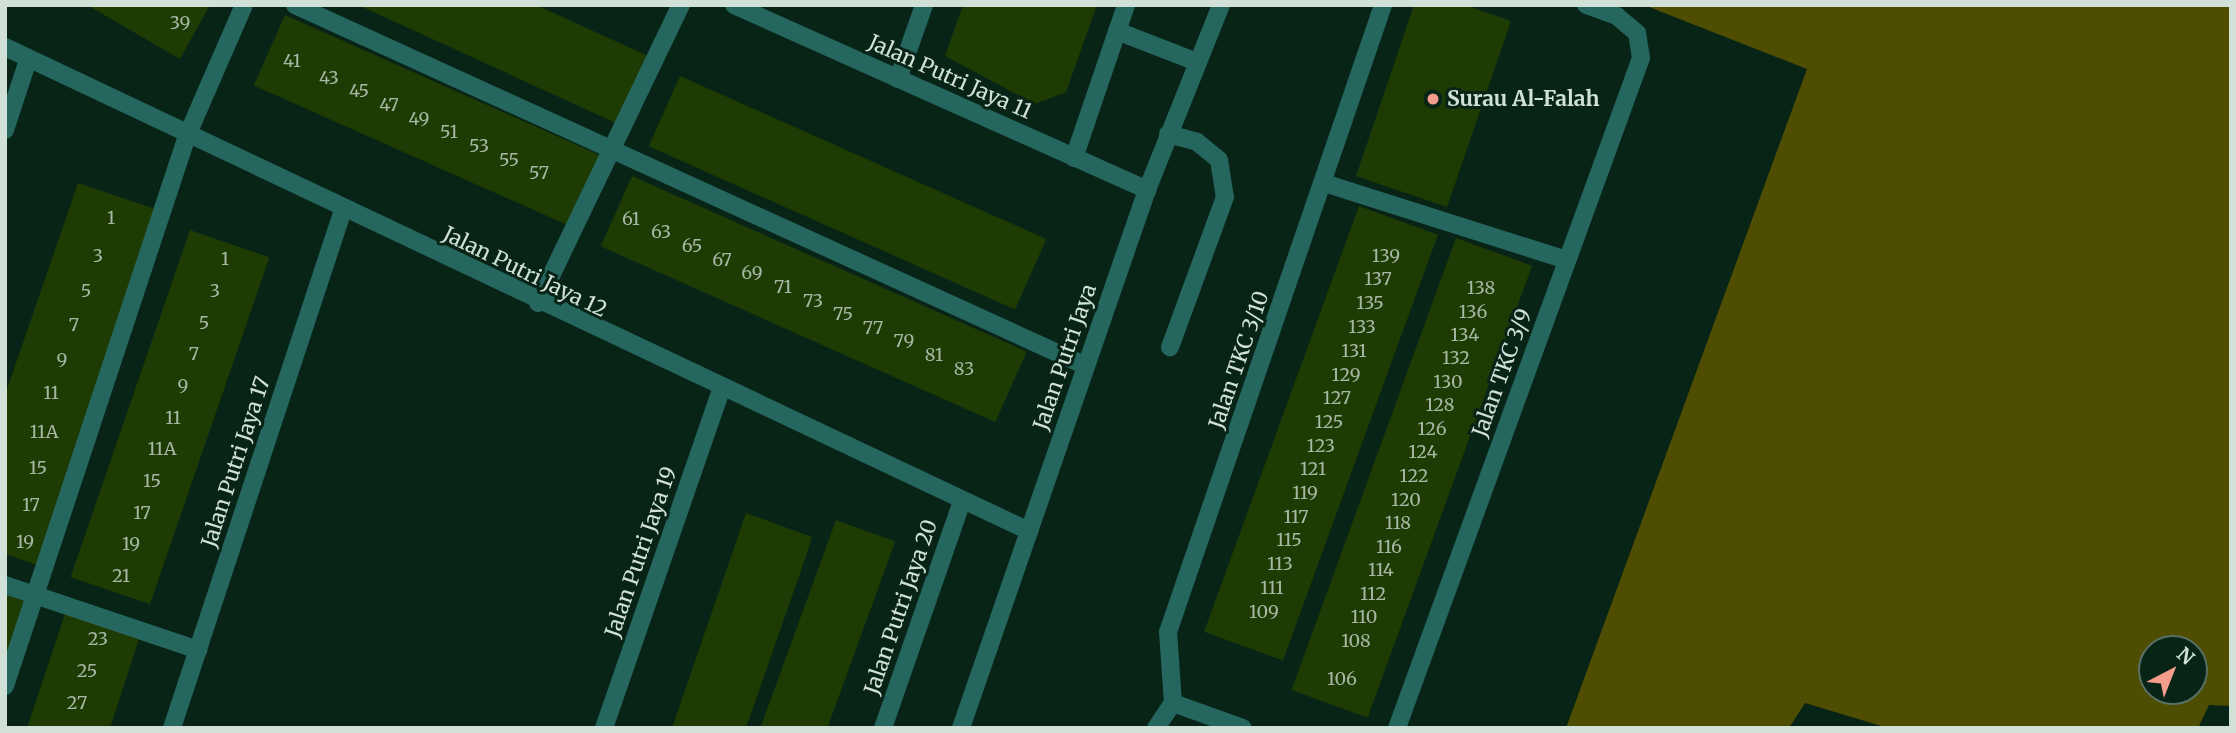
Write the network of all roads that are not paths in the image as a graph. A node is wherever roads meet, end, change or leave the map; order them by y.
1 (244, 5) edge
2 (295, 5) edge
3 (681, 5) edge
4 (924, 5) edge
5 (1126, 5) edge
6 (1221, 5) edge
7 (1383, 5) edge
8 (1586, 5) edge
9 (743, 7) edge
10 (1117, 31) junction
11 (5, 47) edge
12 (28, 60) junction
13 (1197, 62) junction
14 (898, 79) junction
15 (5, 130) edge
16 (1168, 134) junction
17 (187, 135) junction
18 (610, 152) junction
19 (1074, 158) junction
20 (1324, 183) junction
21 (1147, 190) junction
22 (343, 210) junction
23 (1567, 260) junction
24 (538, 303) junction
25 (1170, 347) dead end
26 (1086, 366) junction
27 (720, 390) junction
28 (962, 501) junction
29 (1029, 531) junction
30 (5, 585) edge
31 (35, 595) junction
32 (198, 650) junction
33 (5, 685) edge
34 (1173, 704) junction
35 (172, 728) edge
36 (604, 728) edge
37 (883, 728) edge
38 (961, 728) edge
39 (1156, 728) edge
40 (1242, 728) edge
41 (1397, 728) edge

1 - 17 street
2 - 18 street
3 - 18 street
4 - 14 street
5 - 10 street
6 - 13 street, Jalan Putri Jaya
7 - 20 street, Jalan TKC 3/10
8 - 23 street, Jalan TKC 3/9
9 - 14 street, Jalan Putri Jaya 11
10 - 13 street
10 - 19 street
11 - 12 street, Jalan Putri Jaya 12
12 - 15 street
12 - 17 street, Jalan Putri Jaya 12
13 - 16 street, Jalan Putri Jaya
14 - 19 street, Jalan Putri Jaya 11
16 - 21 street, Jalan Putri Jaya
16 - 25 street
17 - 22 street, Jalan Putri Jaya 12
17 - 31 street
18 - 24 street
18 - 26 street
19 - 21 street, Jalan Putri Jaya 11
20 - 23 street
20 - 34 street, Jalan TKC 3/10
21 - 26 street, Jalan Putri Jaya
22 - 24 street, Jalan Putri Jaya 12
22 - 32 street, Jalan Putri Jaya 17
23 - 41 street, Jalan TKC 3/9
24 - 27 street, Jalan Putri Jaya 12
26 - 29 street, Jalan Putri Jaya
27 - 28 street, Jalan Putri Jaya 12
27 - 36 street, Jalan Putri Jaya 19
28 - 29 street, Jalan Putri Jaya 12
28 - 37 street, Jalan Putri Jaya 20
29 - 38 street, Jalan Putri Jaya
30 - 31 street
31 - 32 street
31 - 33 street
32 - 35 street, Jalan Putri Jaya 17
34 - 39 street
34 - 40 street

